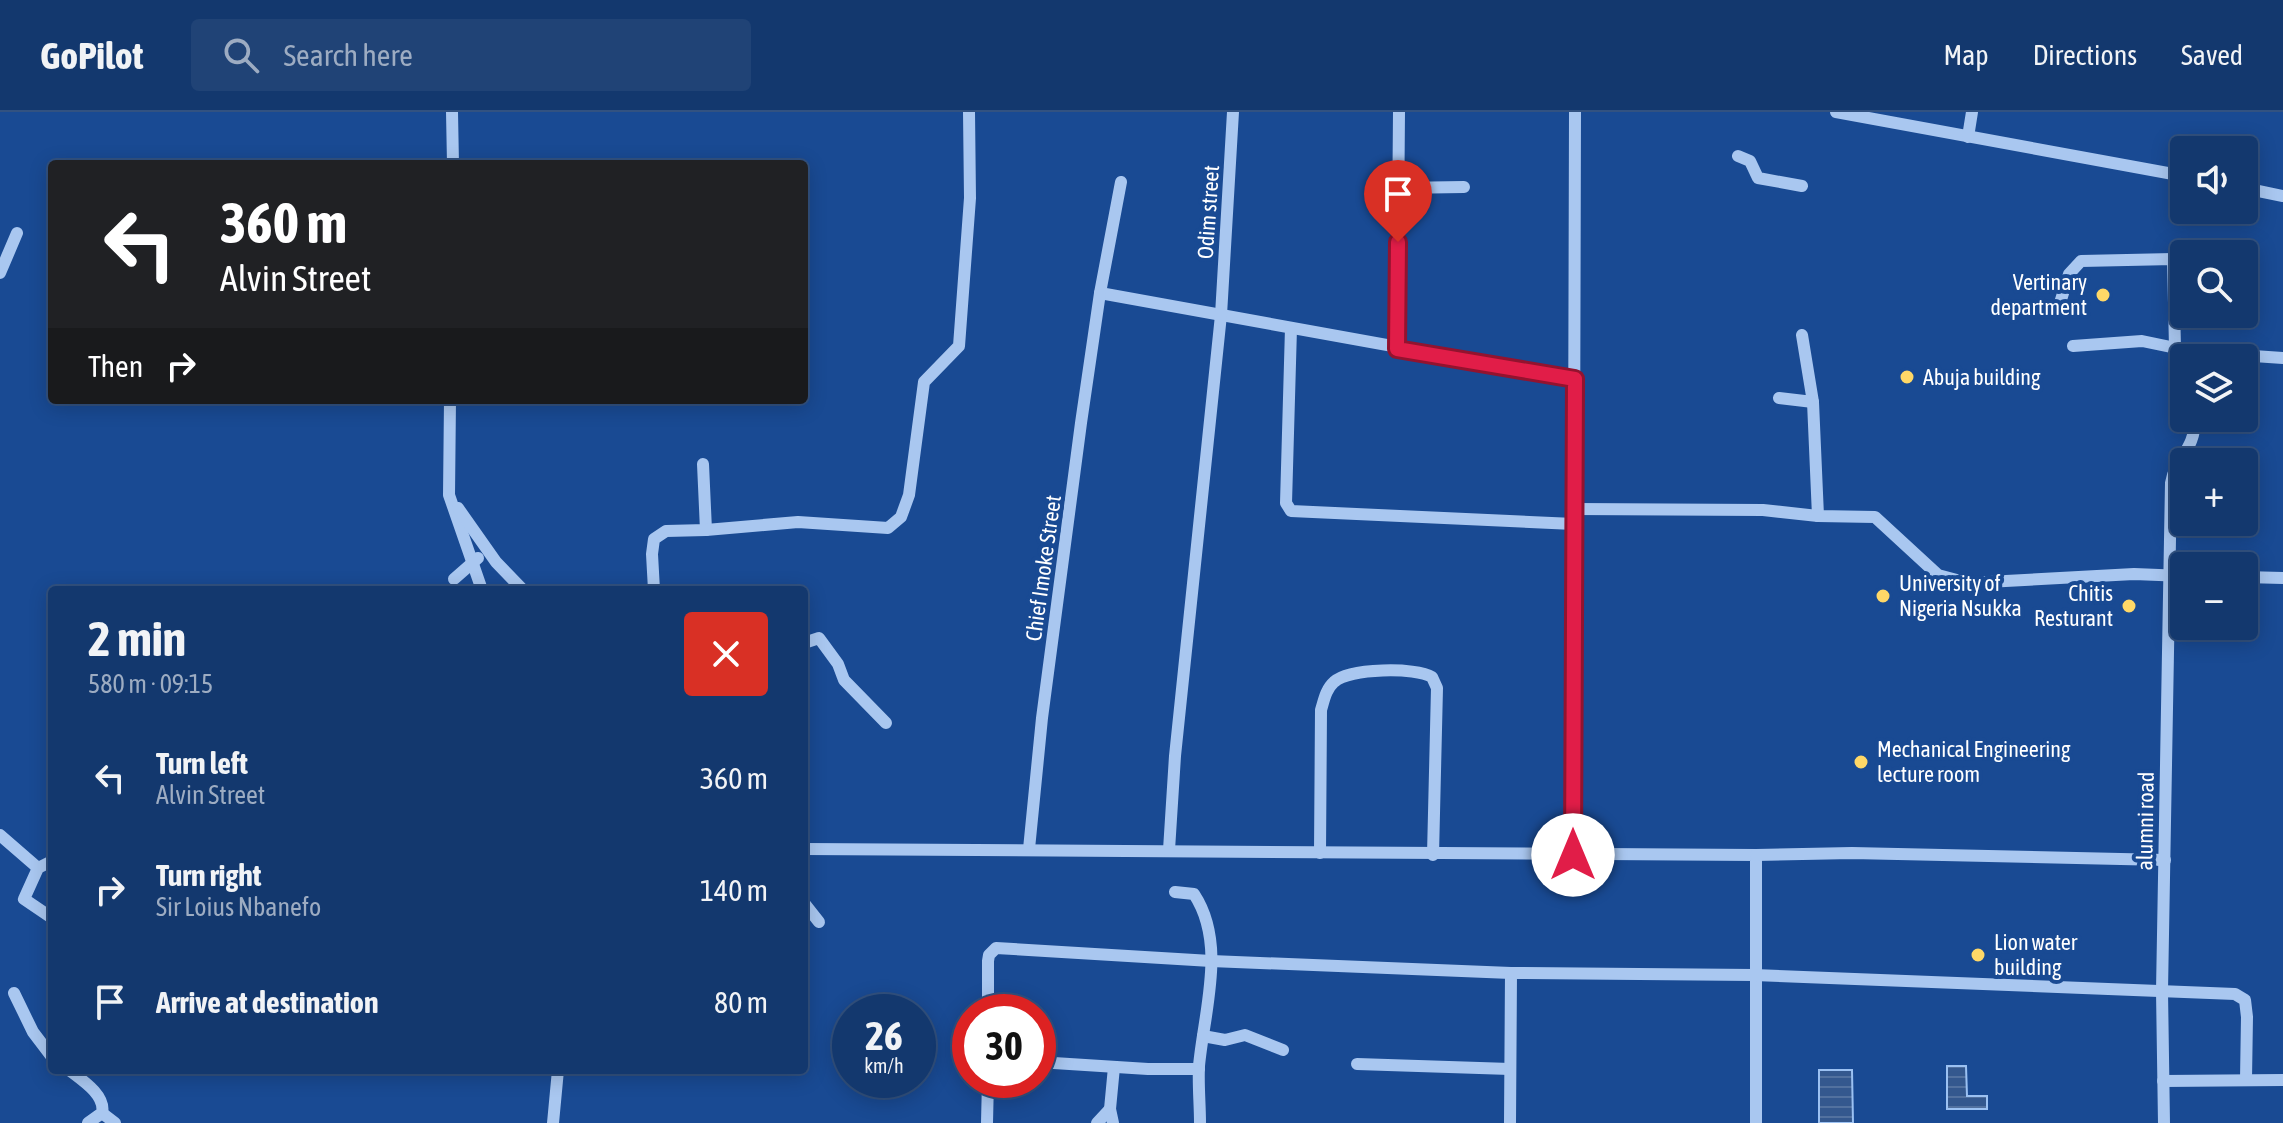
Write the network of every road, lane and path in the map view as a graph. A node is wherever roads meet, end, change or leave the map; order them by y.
1 (452, 112) edge
2 (969, 112) edge
3 (1233, 112) edge
4 (1399, 112) edge
5 (1575, 112) edge
6 (1836, 112) edge
7 (1972, 112) edge
8 (1968, 137) junction
9 (1738, 156) dead end
10 (453, 160) edge
11 (2170, 173) edge
12 (1121, 182) dead end
13 (1802, 186) dead end
14 (1464, 187) dead end
15 (1398, 188) junction
16 (2258, 191) edge
17 (2283, 196) edge
18 (17, 233) dead end
19 (0, 273) edge
20 (1100, 293) junction
21 (2060, 303) dead end
22 (1221, 315) junction
23 (1291, 328) junction
24 (1802, 335) dead end
25 (2175, 344) edge
26 (2073, 346) dead end
27 (2170, 347) edge
28 (1397, 349) junction
29 (2258, 357) edge
30 (2283, 358) edge
31 (1575, 379) junction
32 (1779, 398) dead end
33 (1813, 402) junction
34 (450, 404) edge
35 (2194, 432) edge
36 (703, 464) dead end
37 (449, 495) junction
38 (1574, 509) junction
39 (1818, 516) junction
40 (1574, 524) junction
41 (706, 530) junction
42 (488, 552) junction
43 (2170, 552) edge
44 (472, 561) junction
45 (2170, 576) joint
46 (2258, 577) edge
47 (2283, 578) edge
48 (454, 579) dead end
49 (481, 586) edge
50 (519, 586) edge
51 (654, 586) edge
52 (808, 642) edge
53 (886, 723) dead end
54 (0, 835) edge
55 (808, 849) edge
56 (1029, 849) junction
57 (1169, 850) junction
58 (1320, 853) junction
59 (1433, 855) junction
60 (1573, 855) junction
61 (1756, 855) junction
62 (2165, 860) junction
63 (48, 863) edge
64 (38, 868) junction
65 (1175, 892) dead end
66 (808, 908) edge
67 (48, 915) edge
68 (819, 922) dead end
69 (1211, 961) junction
70 (1511, 973) junction
71 (1754, 975) junction
72 (2162, 991) junction
73 (14, 993) dead end
74 (988, 994) edge
75 (1203, 1036) junction
76 (1283, 1050) dead end
77 (48, 1052) edge
78 (1056, 1063) edge
79 (1357, 1064) dead end
80 (1114, 1067) junction
81 (1199, 1069) junction
82 (1510, 1069) junction
83 (73, 1074) edge
84 (558, 1074) edge
85 (2246, 1079) junction
86 (2283, 1080) edge
87 (2163, 1081) junction
88 (988, 1098) edge
89 (1110, 1109) junction
90 (102, 1113) junction
91 (88, 1123) edge
92 (115, 1123) edge
93 (553, 1123) edge
94 (987, 1123) edge
95 (1097, 1123) edge
96 (1113, 1123) edge
97 (1200, 1123) edge
98 (1510, 1123) edge
99 (1756, 1123) edge
100 (2164, 1123) edge

1 - 10 street
2 - 41 street
3 - 22 street, Odim street
4 - 15 street
5 - 31 street
6 - 8 street
7 - 8 street
8 - 11 street
9 - 13 street
12 - 20 street, Chief Imoke Street
14 - 15 street
15 - 28 street
16 - 17 street
18 - 19 street
20 - 22 street
20 - 56 street, Chief Imoke Street
21 - 25 street
22 - 23 street
22 - 57 street, Odim street
23 - 28 street
23 - 40 street
24 - 33 street
26 - 27 street
28 - 31 street
29 - 30 street
31 - 38 street
32 - 33 street
33 - 39 street
34 - 37 street
35 - 43 street, alumni road
36 - 41 street
37 - 42 street
37 - 44 street
38 - 39 street
38 - 40 street
39 - 45 street
40 - 60 street
41 - 51 street
42 - 44 street
42 - 50 street
44 - 48 street
44 - 49 street
45 - 62 street, alumni road
46 - 47 street
52 - 53 street
54 - 64 street
55 - 56 street
56 - 57 street
57 - 58 street
58 - 59 street
58 - 59 street
59 - 60 street
60 - 61 street
61 - 62 street
61 - 71 street
62 - 72 street, alumni road
63 - 64 street
64 - 67 street
65 - 69 street
66 - 68 street
69 - 70 street
69 - 74 street
69 - 75 street
70 - 71 street
70 - 82 street
71 - 72 street
71 - 99 street
72 - 85 street
72 - 87 street, alumni road
73 - 77 street
75 - 76 street
75 - 81 street
78 - 80 street
79 - 82 street
80 - 81 street
80 - 89 street
81 - 97 street
82 - 98 street
83 - 90 street
84 - 93 street
85 - 86 street
85 - 87 street
87 - 100 street, alumni road
88 - 94 street
89 - 95 street
89 - 96 street
90 - 91 street
90 - 92 street

